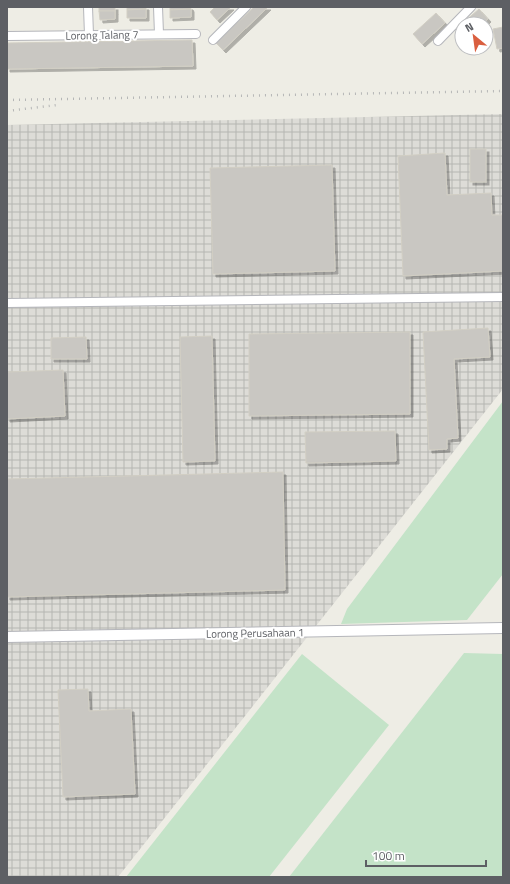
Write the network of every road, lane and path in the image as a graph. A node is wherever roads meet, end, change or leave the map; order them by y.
1 (88, 7) edge
2 (158, 7) edge
3 (246, 7) edge
4 (471, 7) edge
5 (159, 34) junction
6 (196, 34) dead end
7 (89, 35) junction
8 (7, 36) edge
9 (213, 40) dead end
10 (438, 41) dead end
11 (503, 297) edge
12 (7, 303) edge
13 (503, 628) edge
14 (7, 637) edge

1 - 7 street
2 - 5 street
3 - 9 street
4 - 10 street
5 - 6 street, Lorong Talang 7
5 - 7 street, Lorong Talang 7
7 - 8 street, Lorong Talang 7
11 - 12 street
13 - 14 street, Lorong Perusahaan 1

